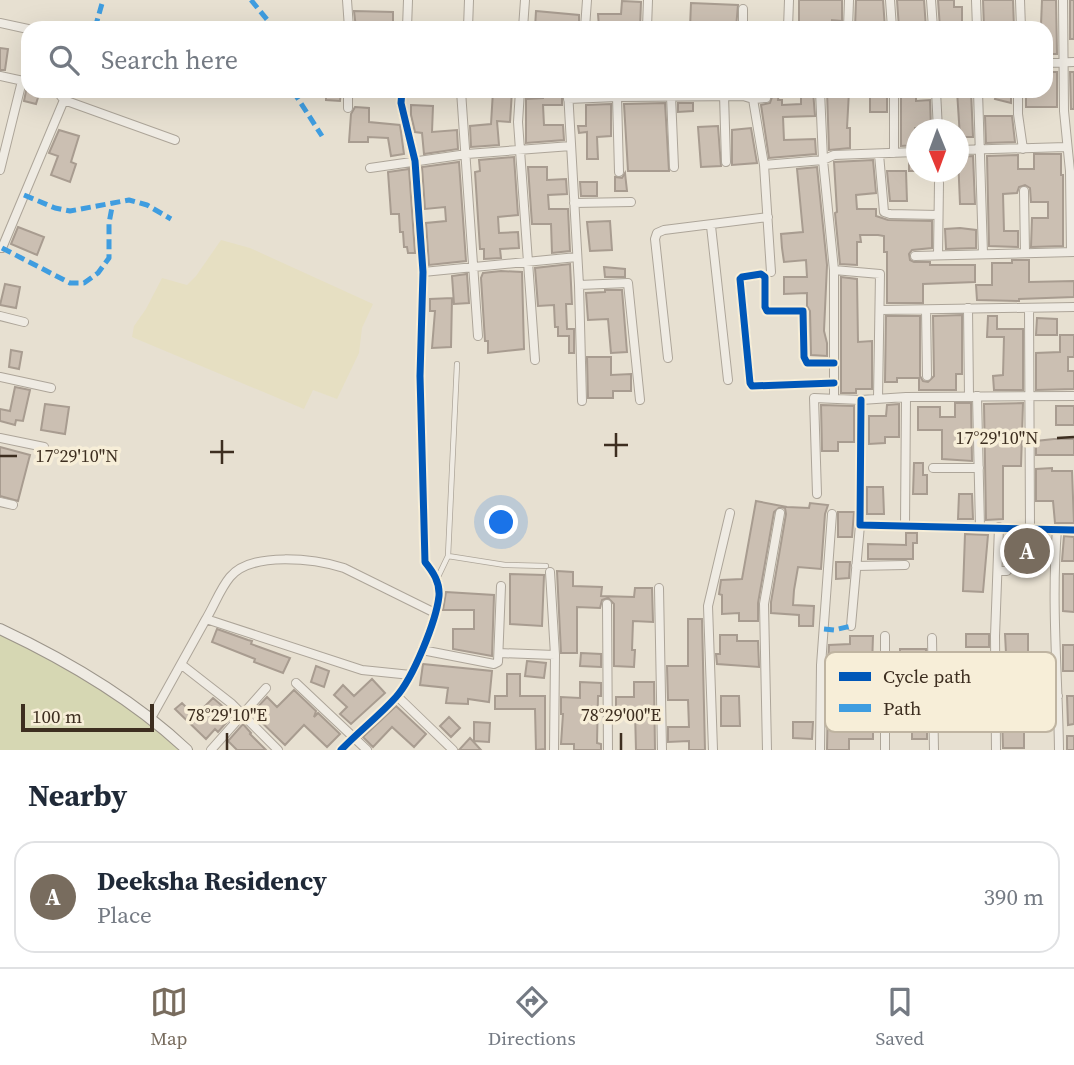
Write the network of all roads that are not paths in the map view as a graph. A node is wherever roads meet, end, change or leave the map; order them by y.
1 (347, 0) edge
2 (408, 0) edge
3 (469, 0) edge
4 (525, 0) edge
5 (587, 0) edge
6 (648, 0) edge
7 (789, 0) edge
8 (849, 0) edge
9 (890, 0) edge
10 (931, 0) edge
11 (976, 0) edge
12 (1020, 0) edge
13 (1063, 0) edge
14 (743, 9) dead end
15 (348, 21) edge
16 (407, 21) edge
17 (468, 21) edge
18 (524, 21) edge
19 (586, 21) edge
20 (647, 21) edge
21 (743, 21) edge
22 (788, 21) edge
23 (848, 21) edge
24 (892, 21) edge
25 (932, 21) edge
26 (977, 21) edge
27 (1021, 21) edge
28 (0, 23) edge
29 (21, 28) edge
30 (1069, 62) edge
31 (0, 76) edge
32 (21, 80) edge
33 (21, 95) edge
34 (348, 98) edge
35 (401, 98) edge
36 (462, 98) edge
37 (520, 98) edge
38 (568, 98) edge
39 (617, 98) edge
40 (671, 98) edge
41 (724, 98) edge
42 (766, 98) dead end
43 (820, 98) edge
44 (894, 98) edge
45 (936, 98) edge
46 (978, 98) edge
47 (1018, 98) edge
48 (752, 99) joint
49 (64, 100) joint
50 (348, 107) dead end
51 (937, 119) edge
52 (175, 140) dead end
53 (571, 146) junction
54 (1066, 147) junction
55 (519, 148) junction
56 (1023, 149) junction
57 (969, 150) edge
58 (981, 150) junction
59 (906, 152) edge
60 (894, 153) junction
61 (467, 154) junction
62 (879, 154) junction
63 (823, 160) junction
64 (415, 161) junction
65 (726, 162) dead end
66 (764, 165) junction
67 (674, 167) dead end
68 (370, 168) dead end
69 (0, 170) edge
70 (619, 172) dead end
71 (939, 183) dead end
72 (1024, 191) dead end
73 (631, 202) dead end
74 (574, 204) junction
75 (939, 215) junction
76 (768, 217) junction
77 (711, 226) junction
78 (0, 248) edge
79 (1072, 252) edge
80 (1025, 253) junction
81 (984, 254) junction
82 (938, 255) junction
83 (915, 256) dead end
84 (577, 257) junction
85 (527, 262) junction
86 (474, 267) junction
87 (834, 270) junction
88 (423, 272) junction
89 (771, 272) dead end
90 (579, 285) junction
91 (1074, 307) edge
92 (968, 308) junction
93 (1029, 308) junction
94 (881, 310) junction
95 (926, 310) junction
96 (0, 316) edge
97 (24, 322) dead end
98 (478, 336) dead end
99 (668, 358) dead end
100 (535, 359) dead end
101 (834, 363) junction
102 (457, 364) dead end
103 (927, 376) dead end
104 (0, 377) edge
105 (728, 380) dead end
106 (834, 383) junction
107 (51, 388) dead end
108 (973, 396) junction
109 (1074, 396) edge
110 (906, 397) junction
111 (1031, 397) junction
112 (834, 398) junction
113 (878, 398) junction
114 (640, 400) dead end
115 (861, 400) junction
116 (582, 401) dead end
117 (0, 438) edge
118 (44, 447) dead end
119 (933, 468) dead end
120 (978, 468) junction
121 (817, 494) dead end
122 (0, 502) edge
123 (13, 505) dead end
124 (730, 513) dead end
125 (780, 513) dead end
126 (832, 513) dead end
127 (860, 526) junction
128 (905, 526) junction
129 (980, 527) junction
130 (999, 527) junction
131 (1030, 528) junction
132 (1057, 529) junction
133 (1074, 530) edge
134 (448, 556) junction
135 (905, 565) dead end
136 (856, 566) junction
137 (548, 569) joint
138 (437, 579) junction
139 (501, 586) dead end
140 (659, 588) dead end
141 (607, 604) dead end
142 (435, 613) junction
143 (206, 620) junction
144 (851, 626) dead end
145 (0, 629) edge
146 (885, 636) dead end
147 (933, 638) dead end
148 (422, 650) junction
149 (885, 652) edge
150 (933, 652) edge
151 (996, 652) edge
152 (1054, 652) edge
153 (499, 653) junction
154 (555, 655) junction
155 (182, 664) junction
156 (411, 675) junction
157 (296, 683) dead end
158 (266, 688) dead end
159 (397, 696) junction
160 (243, 715) junction
161 (151, 718) junction
162 (1056, 718) edge
163 (884, 732) edge
164 (934, 732) edge
165 (997, 732) edge
166 (354, 737) junction
167 (187, 750) edge
168 (211, 750) edge
169 (278, 750) edge
170 (341, 750) edge
171 (367, 750) edge
172 (453, 750) edge
173 (554, 750) edge
174 (608, 750) edge
175 (662, 750) edge
176 (713, 750) edge
177 (767, 750) edge
178 (818, 750) edge
179 (884, 750) edge
180 (934, 750) edge
181 (996, 750) edge
182 (1059, 750) edge

1 - 15 street
2 - 16 street
3 - 17 street
4 - 18 street
5 - 19 street
6 - 20 street
7 - 22 street
8 - 23 street
9 - 24 street
10 - 25 street
11 - 26 street
12 - 27 street
13 - 30 street
14 - 21 street
28 - 29 street
30 - 54 street
31 - 32 street
33 - 69 street
34 - 50 street
35 - 64 street
36 - 61 street
37 - 55 street
38 - 53 street
39 - 70 street
40 - 67 street
41 - 65 street
42 - 48 street
43 - 63 street
44 - 60 street
45 - 51 street
46 - 58 street
47 - 56 street
48 - 66 street
49 - 52 street
49 - 78 street
53 - 55 street
53 - 74 street
54 - 56 street
54 - 79 street
55 - 61 street
55 - 85 street
56 - 58 street
57 - 58 street
58 - 81 street
59 - 60 street
60 - 62 street
61 - 64 street
61 - 86 street
62 - 63 street
62 - 75 street
63 - 66 street
63 - 87 street
64 - 68 street
64 - 88 street
66 - 76 street
71 - 75 street
72 - 80 street
73 - 74 street
74 - 84 street
75 - 82 street
76 - 77 street
76 - 89 street
77 - 99 street
77 - 105 street
79 - 80 street
80 - 81 street
81 - 82 street
82 - 83 street
84 - 85 street
84 - 90 street
85 - 86 street
85 - 100 street
86 - 88 street
86 - 98 street
87 - 94 street
87 - 101 street
88 - 138 street
90 - 114 street
90 - 116 street
91 - 93 street
92 - 93 street
92 - 95 street
92 - 108 street
93 - 111 street
94 - 95 street
94 - 113 street
95 - 103 street
96 - 97 street
101 - 106 street
101 - 106 street
102 - 134 lane
104 - 107 street
106 - 112 street
108 - 110 street
108 - 111 street
108 - 120 street
109 - 111 street
110 - 113 street
110 - 128 street
111 - 131 street
112 - 115 street
112 - 121 street
113 - 115 street
115 - 127 street
117 - 118 street
119 - 120 street
120 - 129 street
122 - 123 street
124 - 176 street
125 - 177 street
126 - 178 street
127 - 128 street
127 - 136 street
128 - 129 street
129 - 130 street
130 - 131 street
130 - 151 street
131 - 132 street
132 - 133 street
132 - 152 street
134 - 137 lane
134 - 138 lane
135 - 136 street
136 - 144 street
137 - 154 street
138 - 142 street
139 - 153 street
140 - 175 street
141 - 174 street
142 - 143 street
142 - 148 street
143 - 155 street
143 - 156 street
145 - 161 main road
146 - 149 street
147 - 150 street
148 - 153 street
148 - 156 street
153 - 154 street
154 - 173 street
155 - 160 street
155 - 161 street
156 - 159 street
157 - 166 street
158 - 160 street
159 - 166 street
159 - 172 street
160 - 168 street
160 - 169 street
161 - 167 main road
162 - 182 street
163 - 179 street
164 - 180 street
165 - 181 street
166 - 170 street
166 - 171 street

